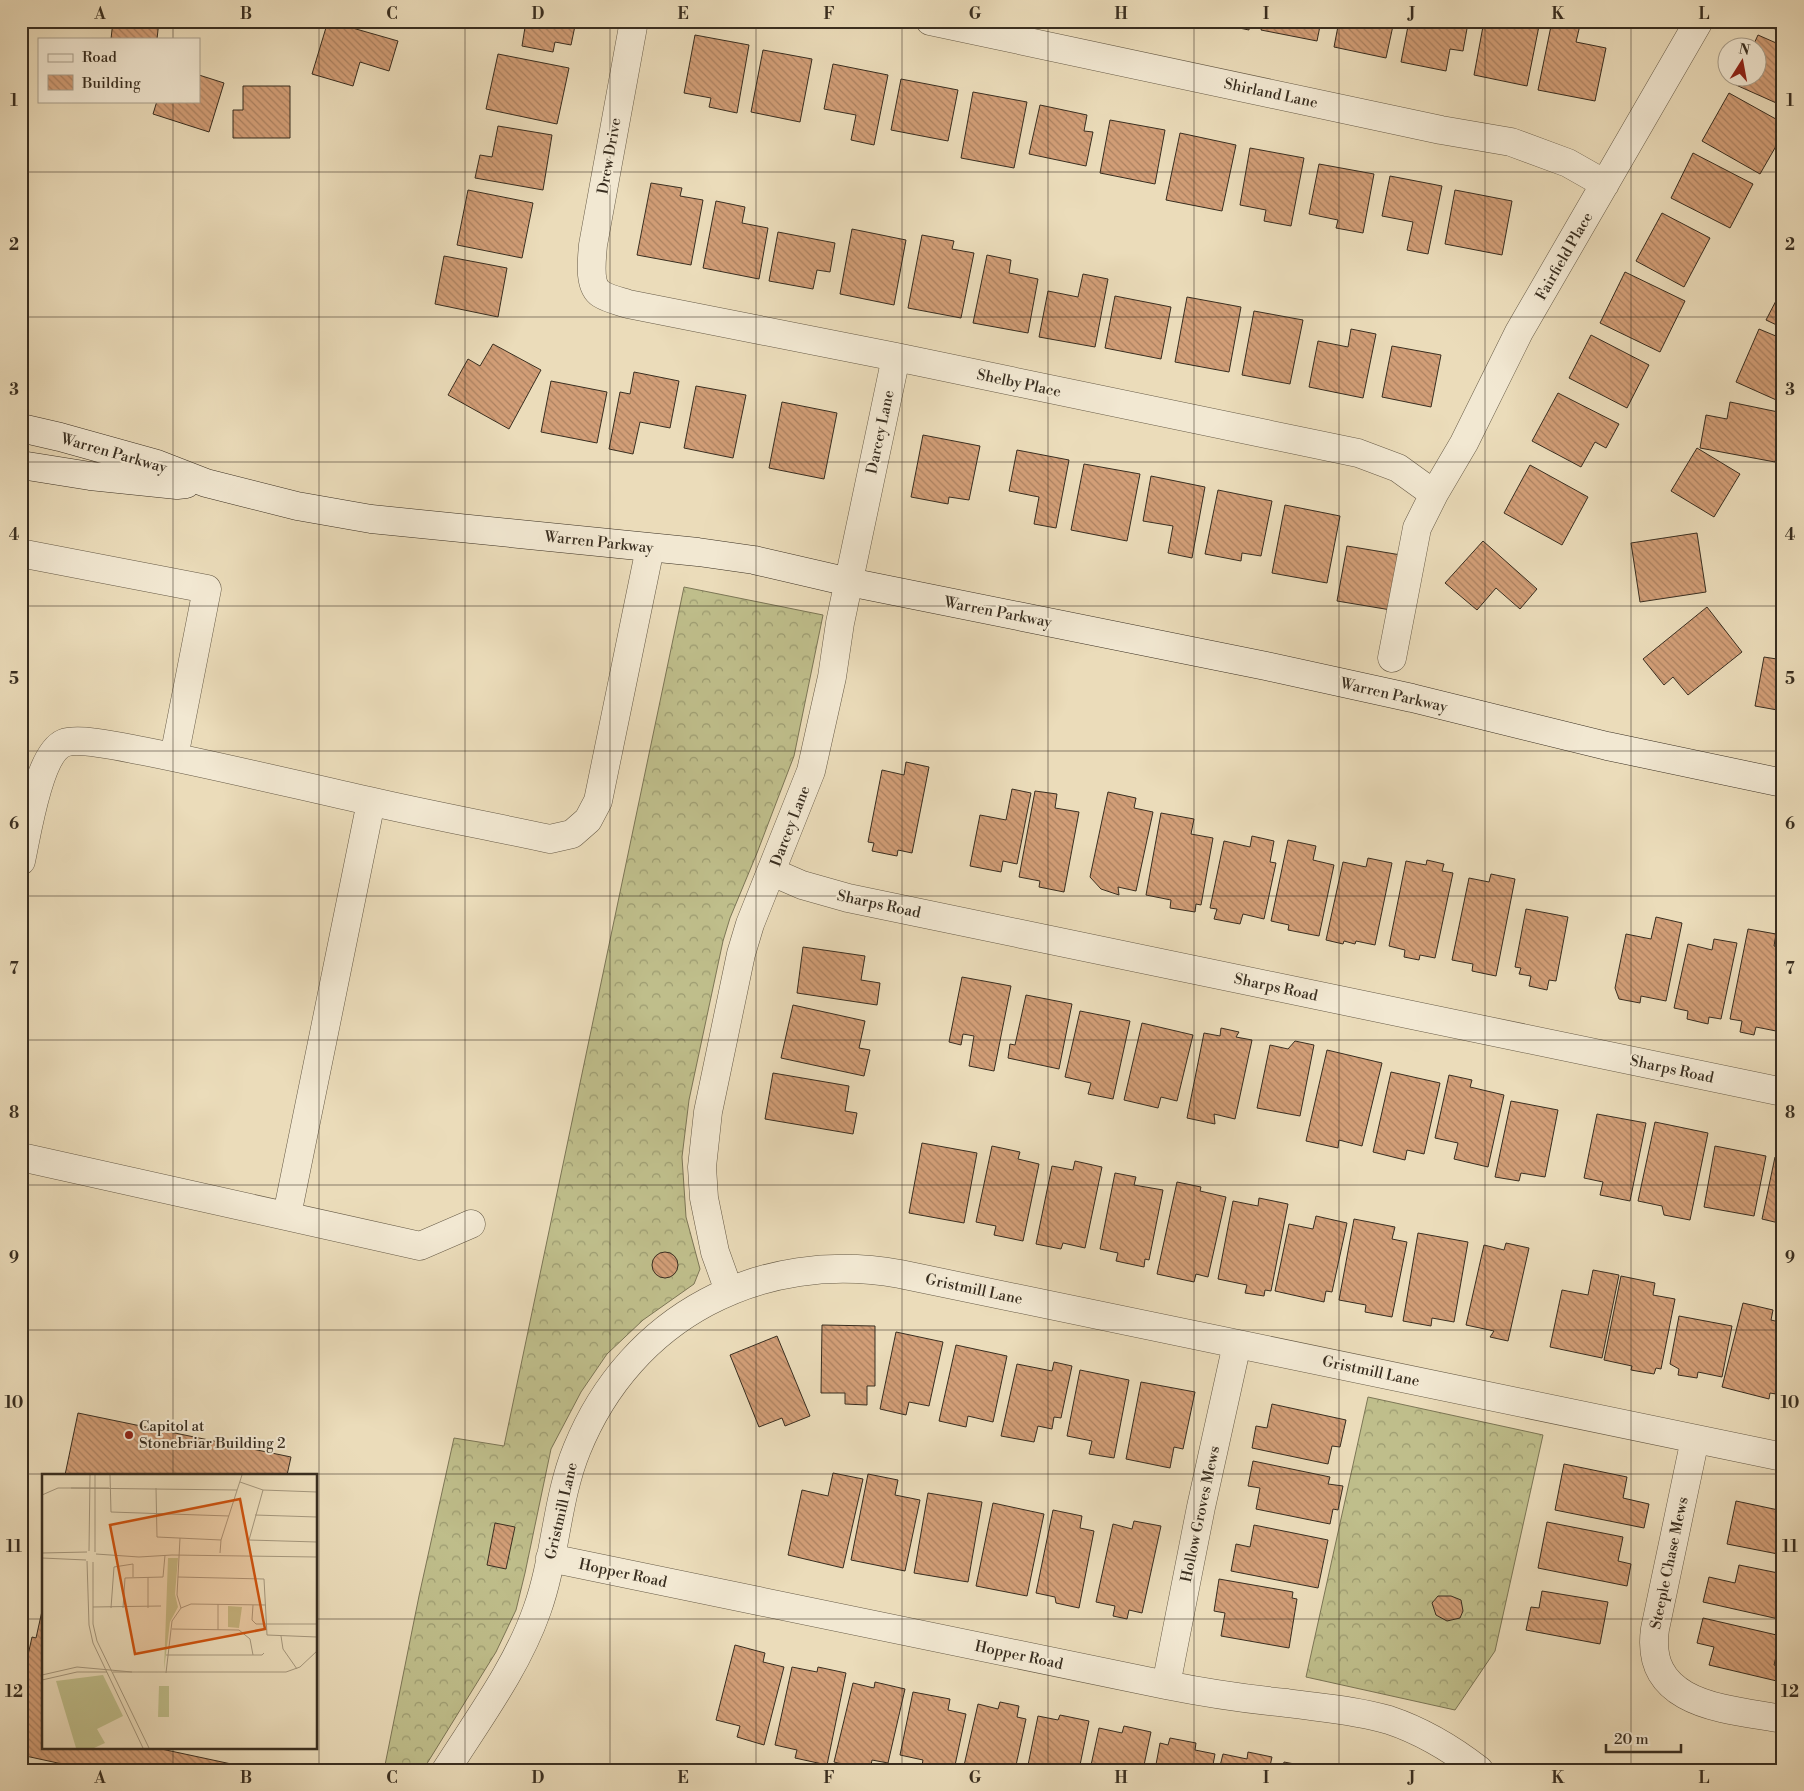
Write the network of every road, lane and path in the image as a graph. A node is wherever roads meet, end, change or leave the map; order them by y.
1 (634, 21) edge
2 (930, 21) edge
3 (1699, 21) edge
4 (1605, 184) junction
5 (596, 290) joint
6 (896, 357) junction
7 (21, 428) edge
8 (21, 465) edge
9 (206, 483) junction
10 (1434, 494) junction
11 (650, 548) junction
12 (21, 555) edge
13 (849, 582) junction
14 (1392, 658) dead end
15 (174, 757) junction
16 (1783, 783) edge
17 (371, 802) junction
18 (21, 861) edge
19 (772, 872) junction
20 (1783, 1092) edge
21 (21, 1157) edge
22 (287, 1215) junction
23 (472, 1224) dead end
24 (730, 1291) junction
25 (1237, 1344) junction
26 (1695, 1438) junction
27 (1783, 1457) edge
28 (550, 1558) junction
29 (1166, 1685) junction
30 (1783, 1720) edge
31 (446, 1770) edge
32 (1479, 1770) edge

1 - 5 street, Drew Drive
2 - 4 street, Shirland Lane
3 - 4 street, Fairfield Place
4 - 10 street, Fairfield Place
5 - 6 street, Shelby Place
6 - 10 street, Shelby Place
6 - 13 street, Darcey Lane
7 - 9 street, Warren Parkway
8 - 9 street, Warren Parkway
9 - 11 street, Warren Parkway
10 - 14 street, Fairfield Place
11 - 13 street, Warren Parkway
11 - 17 street
12 - 15 street
13 - 16 street, Warren Parkway
13 - 19 street, Darcey Lane
15 - 17 street
15 - 18 street
17 - 22 street
19 - 20 street, Sharps Road
19 - 24 street, Darcey Lane
21 - 22 street
22 - 23 street
24 - 25 street, Gristmill Lane
24 - 28 street, Gristmill Lane
25 - 26 street, Gristmill Lane
25 - 29 street, Hollow Groves Mews
26 - 27 street, Gristmill Lane
26 - 30 street, Steeple Chase Mews
28 - 29 street, Hopper Road
28 - 31 street, Gristmill Lane
29 - 32 street, Hopper Road

